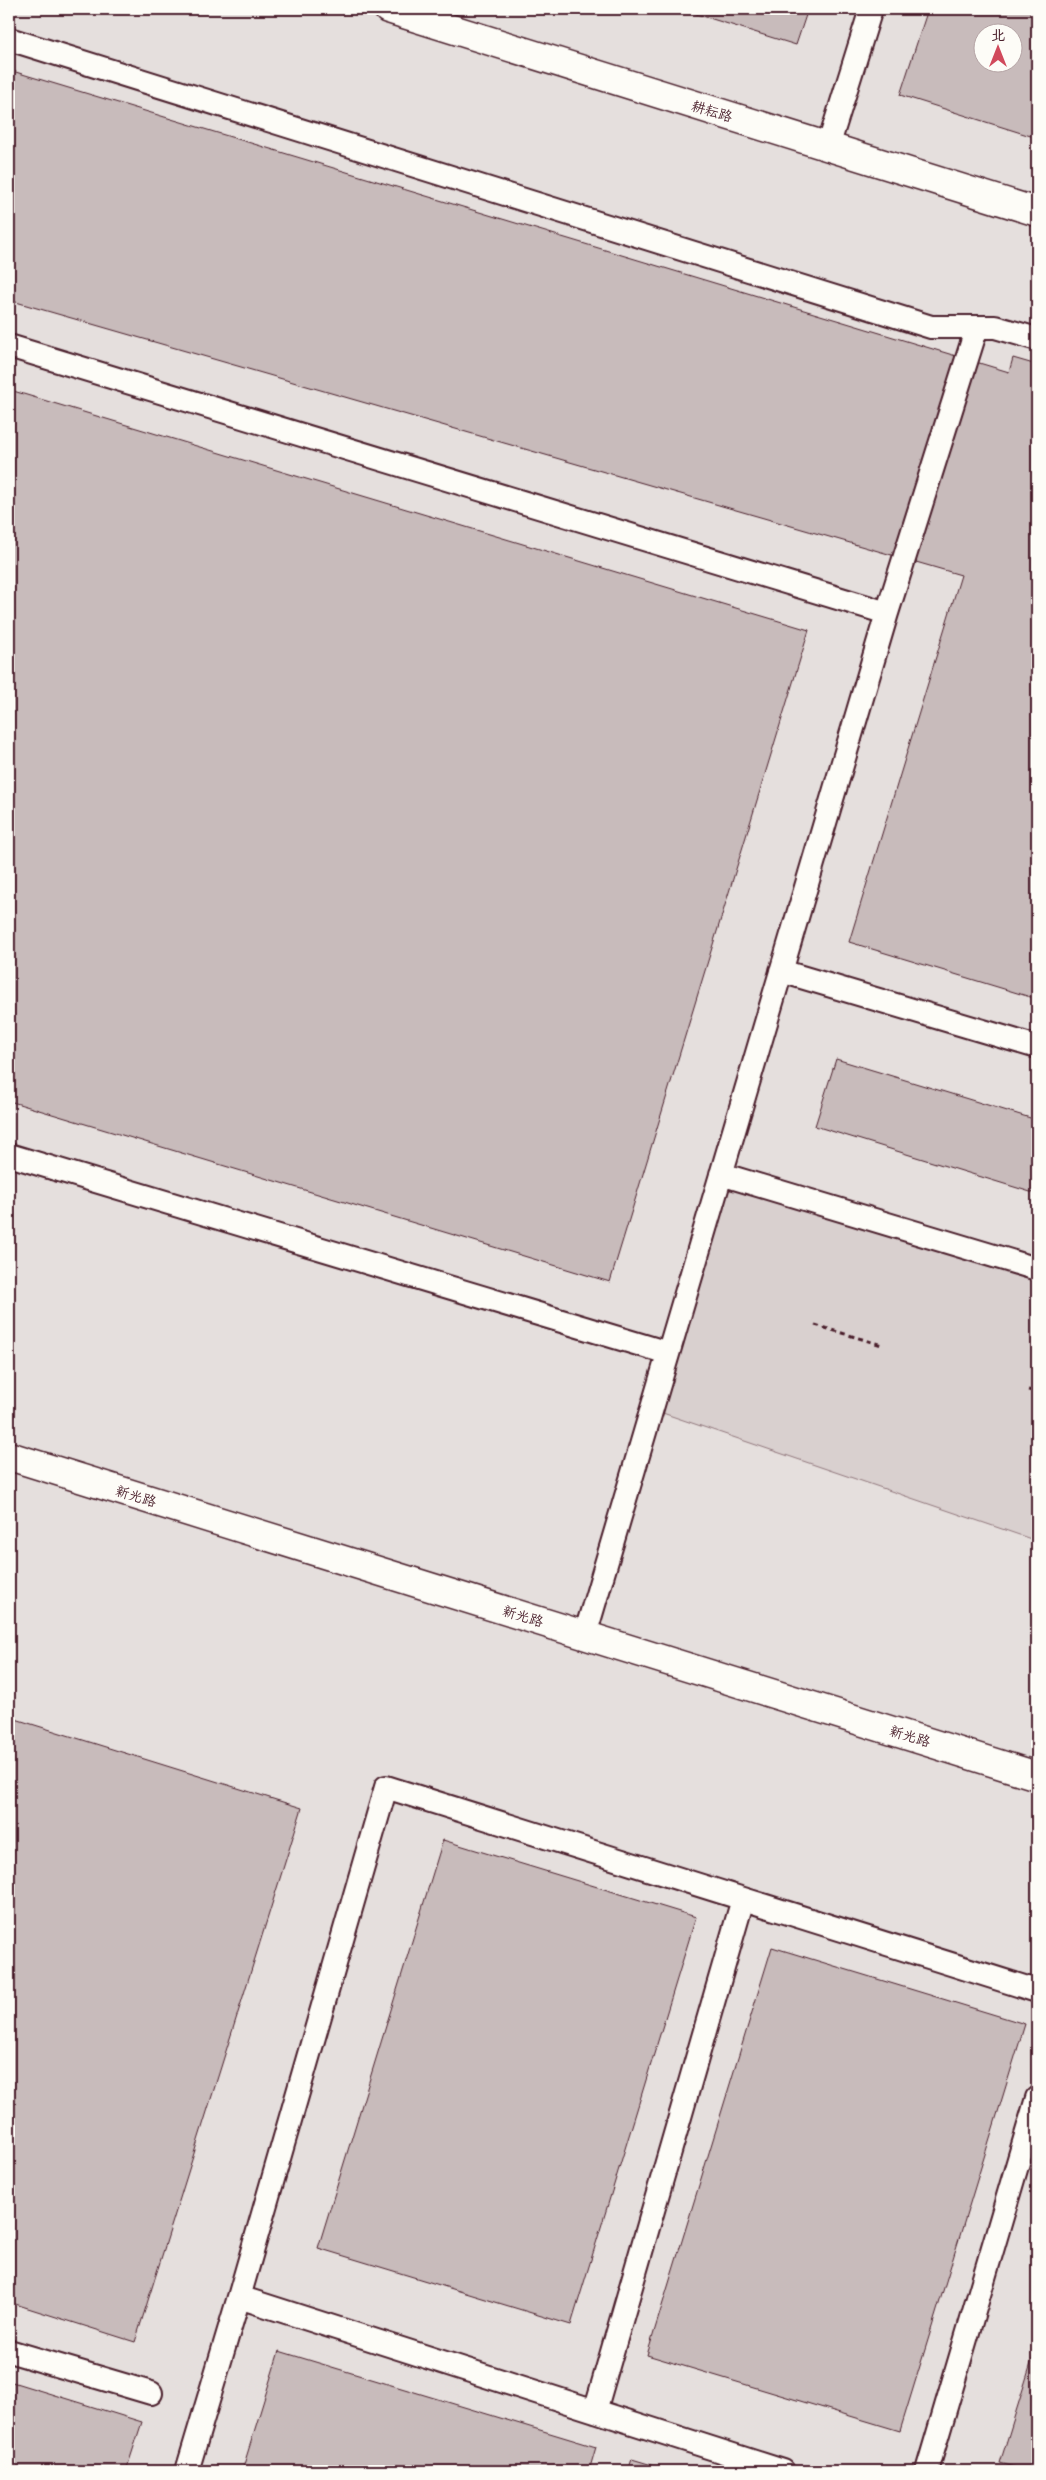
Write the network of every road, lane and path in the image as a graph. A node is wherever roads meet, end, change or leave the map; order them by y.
1 (388, 9) edge
2 (871, 9) edge
3 (9, 39) edge
4 (828, 147) junction
5 (1037, 212) edge
6 (978, 326) junction
7 (1037, 339) edge
8 (9, 346) edge
9 (888, 613) junction
10 (781, 971) junction
11 (1037, 1047) edge
12 (9, 1155) edge
13 (721, 1174) junction
14 (1037, 1269) edge
15 (815, 1325) dead end
16 (882, 1345) dead end
17 (668, 1353) junction
18 (1028, 1390) dead end
19 (1037, 1392) edge
20 (9, 1456) edge
21 (585, 1635) junction
22 (1037, 1776) edge
23 (743, 1899) junction
24 (1037, 1991) edge
25 (1037, 2098) edge
26 (239, 2297) junction
27 (9, 2350) edge
28 (151, 2393) dead end
29 (595, 2411) junction
30 (187, 2471) edge
31 (783, 2471) edge
32 (927, 2471) edge

1 - 4 street, 耕耘路
2 - 4 lane
3 - 6 lane
4 - 5 street, 耕耘路
6 - 7 lane
6 - 9 lane
8 - 9 lane
9 - 10 lane
10 - 11 lane
10 - 13 lane
12 - 17 lane
13 - 14 lane
13 - 17 lane
15 - 16 path
17 - 21 lane
18 - 19 path
20 - 21 street, 新光路
21 - 22 street, 新光路
23 - 24 lane
23 - 26 lane
23 - 29 lane
25 - 32 lane
26 - 29 lane
26 - 30 lane
27 - 28 lane
29 - 31 lane

